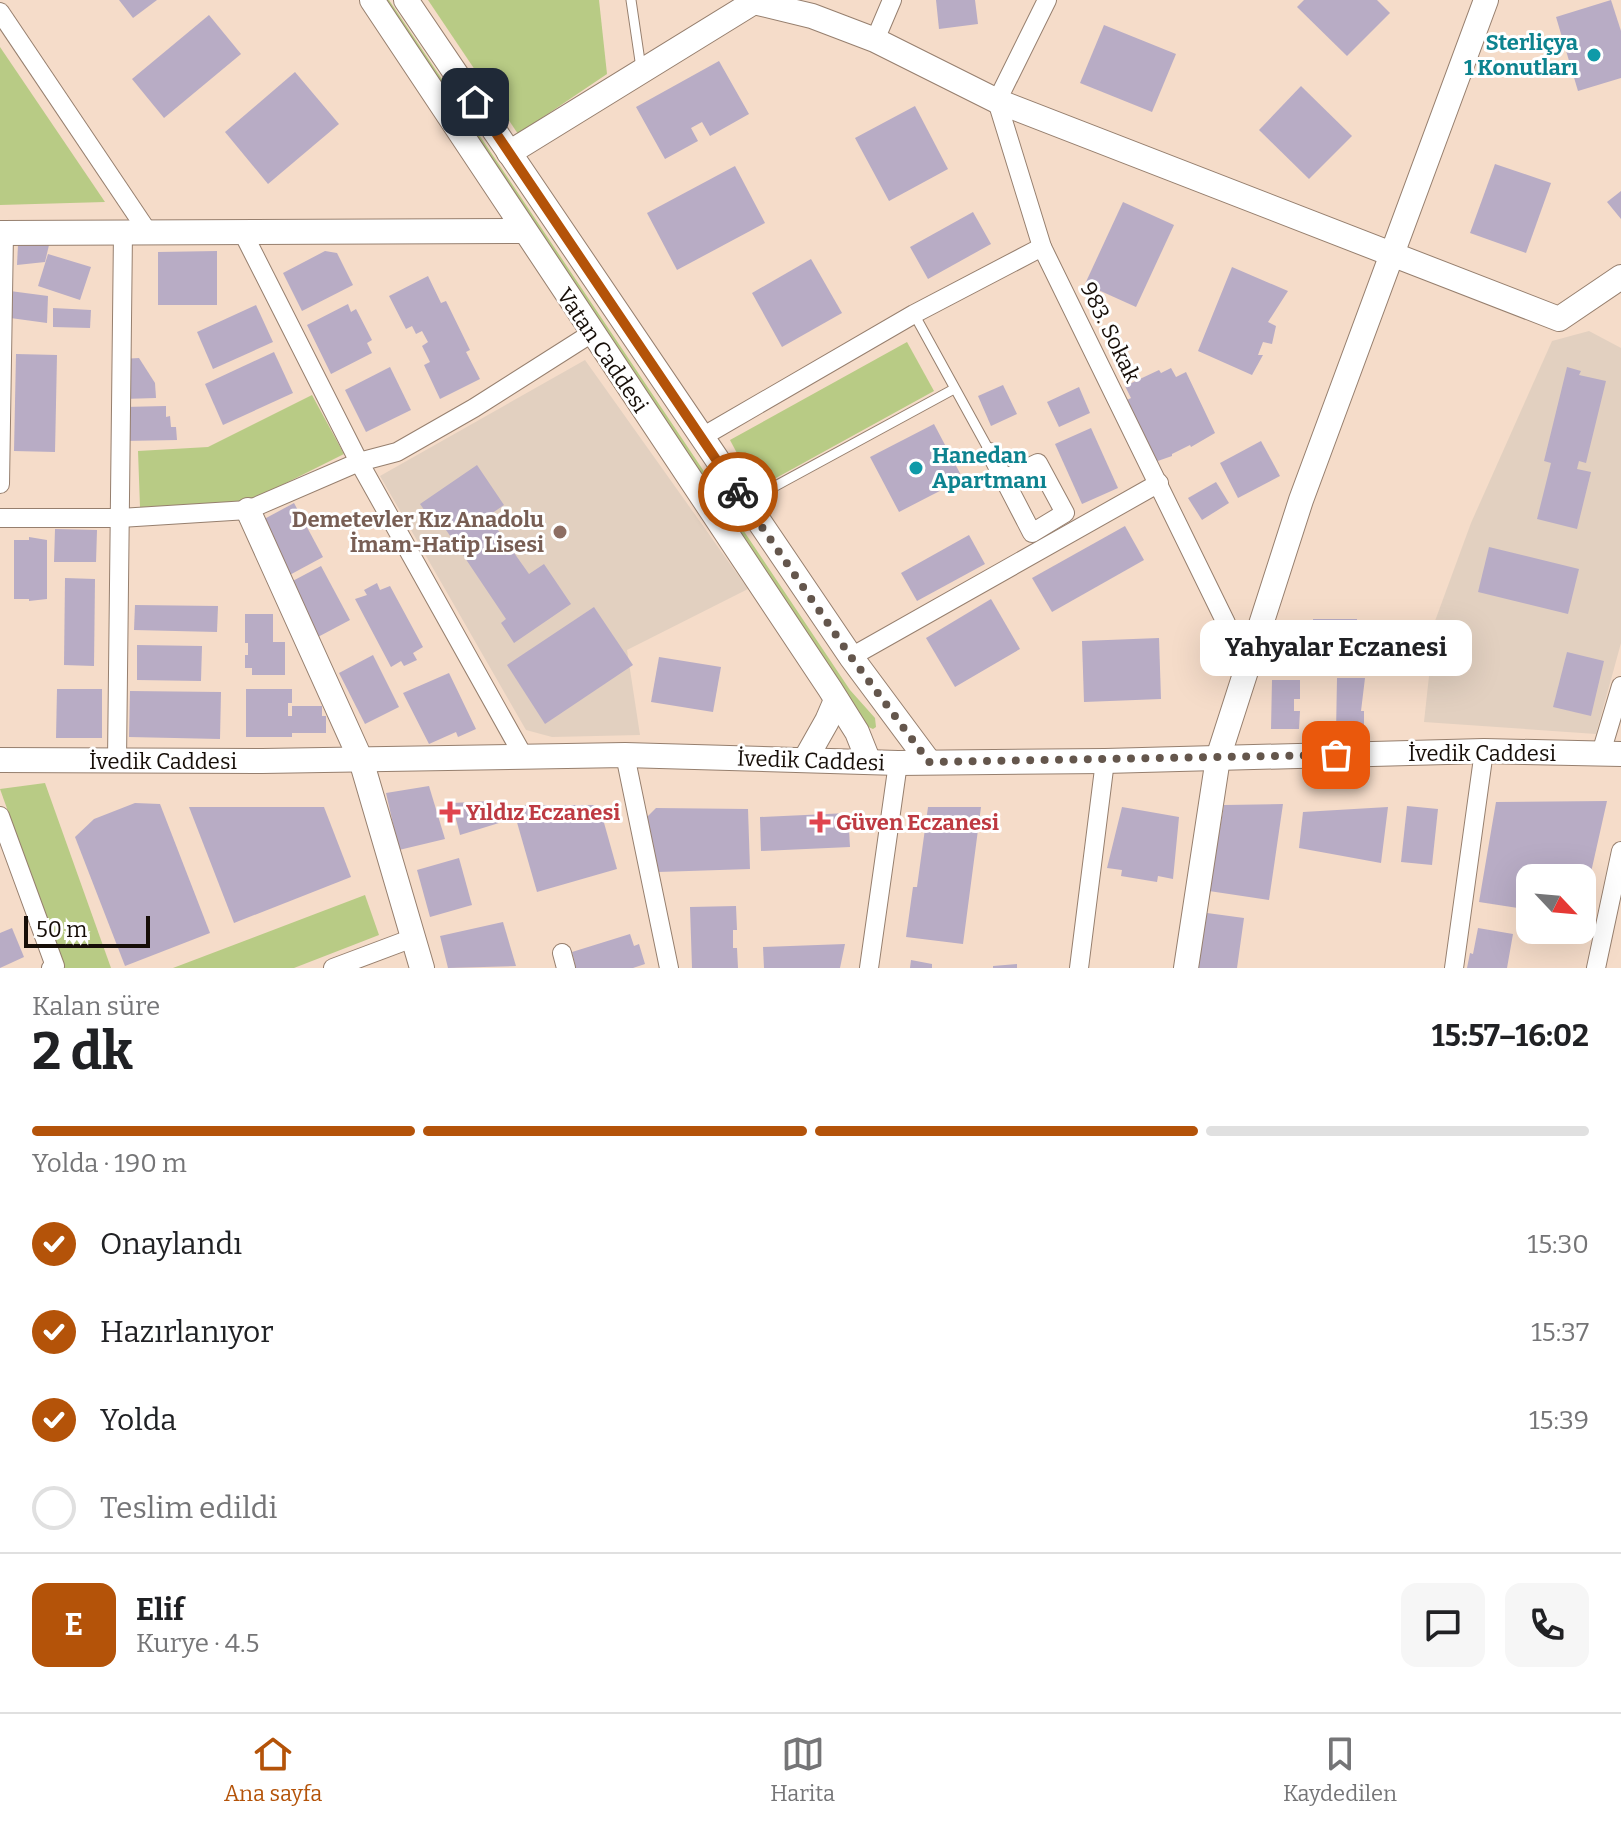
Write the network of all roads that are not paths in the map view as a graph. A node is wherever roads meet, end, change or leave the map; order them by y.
1 (372, 0) edge
2 (406, 0) edge
3 (631, 0) edge
4 (892, 0) edge
5 (1047, 0) edge
6 (1486, 0) edge
7 (0, 12) edge
8 (875, 40) junction
9 (642, 71) junction
10 (997, 101) junction
11 (509, 153) junction
12 (242, 231) junction
13 (523, 231) junction
14 (135, 232) junction
15 (2, 233) edge
16 (1042, 247) junction
17 (1392, 256) junction
18 (1621, 277) edge
19 (914, 314) junction
20 (592, 333) junction
21 (954, 389) junction
22 (702, 437) junction
23 (990, 452) joint
24 (359, 462) junction
25 (1004, 479) dead end
26 (1159, 483) junction
27 (0, 484) edge
28 (746, 503) junction
29 (248, 510) junction
30 (0, 518) edge
31 (120, 518) junction
32 (851, 657) junction
33 (1244, 681) junction
34 (1621, 686) edge
35 (836, 700) junction
36 (1484, 751) junction
37 (1611, 754) edge
38 (625, 755) junction
39 (1218, 758) junction
40 (525, 759) junction
41 (0, 760) edge
42 (361, 760) junction
43 (805, 760) junction
44 (117, 761) junction
45 (1105, 761) junction
46 (869, 762) junction
47 (929, 762) junction
48 (898, 763) junction
49 (0, 816) edge
50 (1621, 851) edge
51 (413, 938) junction
52 (51, 968) edge
53 (333, 968) edge
54 (422, 968) edge
55 (669, 968) edge
56 (869, 968) edge
57 (1079, 968) edge
58 (1186, 968) edge
59 (1454, 968) edge
60 (1596, 968) edge

1 - 13 main road, Vatan Caddesi
2 - 11 main road, Vatan Caddesi
3 - 9 lane
4 - 8 street
5 - 10 street
6 - 17 main road
7 - 14 street
8 - 9 main road
8 - 10 main road
9 - 11 main road
10 - 16 street, 983. Sokak
10 - 17 main road
11 - 22 main road, Vatan Caddesi
12 - 13 main road
12 - 14 main road
12 - 24 street
13 - 20 main road, Vatan Caddesi
14 - 15 main road
14 - 31 street
15 - 27 street
16 - 19 street
16 - 26 street, 983. Sokak
17 - 18 main road
17 - 33 main road
19 - 21 lane
19 - 22 street
20 - 24 street
20 - 35 main road, Vatan Caddesi
21 - 23 lane
21 - 28 lane
22 - 28 main road, Vatan Caddesi
23 - 25 street
24 - 29 street
24 - 40 street
26 - 32 street
26 - 33 street, 983. Sokak
28 - 32 main road, Vatan Caddesi
29 - 31 street
29 - 42 main road
30 - 31 street
31 - 44 street
32 - 47 main road, Vatan Caddesi
33 - 39 main road
34 - 37 street
35 - 43 main road
35 - 46 main road, Vatan Caddesi
36 - 37 main road, İvedik Caddesi
36 - 39 main road, İvedik Caddesi
36 - 59 street
38 - 40 main road, İvedik Caddesi
38 - 43 main road, İvedik Caddesi
38 - 55 street
39 - 45 main road, İvedik Caddesi
39 - 58 main road
40 - 42 main road, İvedik Caddesi
41 - 44 main road, İvedik Caddesi
42 - 44 main road, İvedik Caddesi
42 - 51 main road
43 - 46 main road, İvedik Caddesi
45 - 47 main road, İvedik Caddesi
45 - 57 street
46 - 48 main road, İvedik Caddesi
47 - 48 main road, İvedik Caddesi
48 - 56 street
49 - 52 street
50 - 60 street
51 - 53 street
51 - 54 main road

